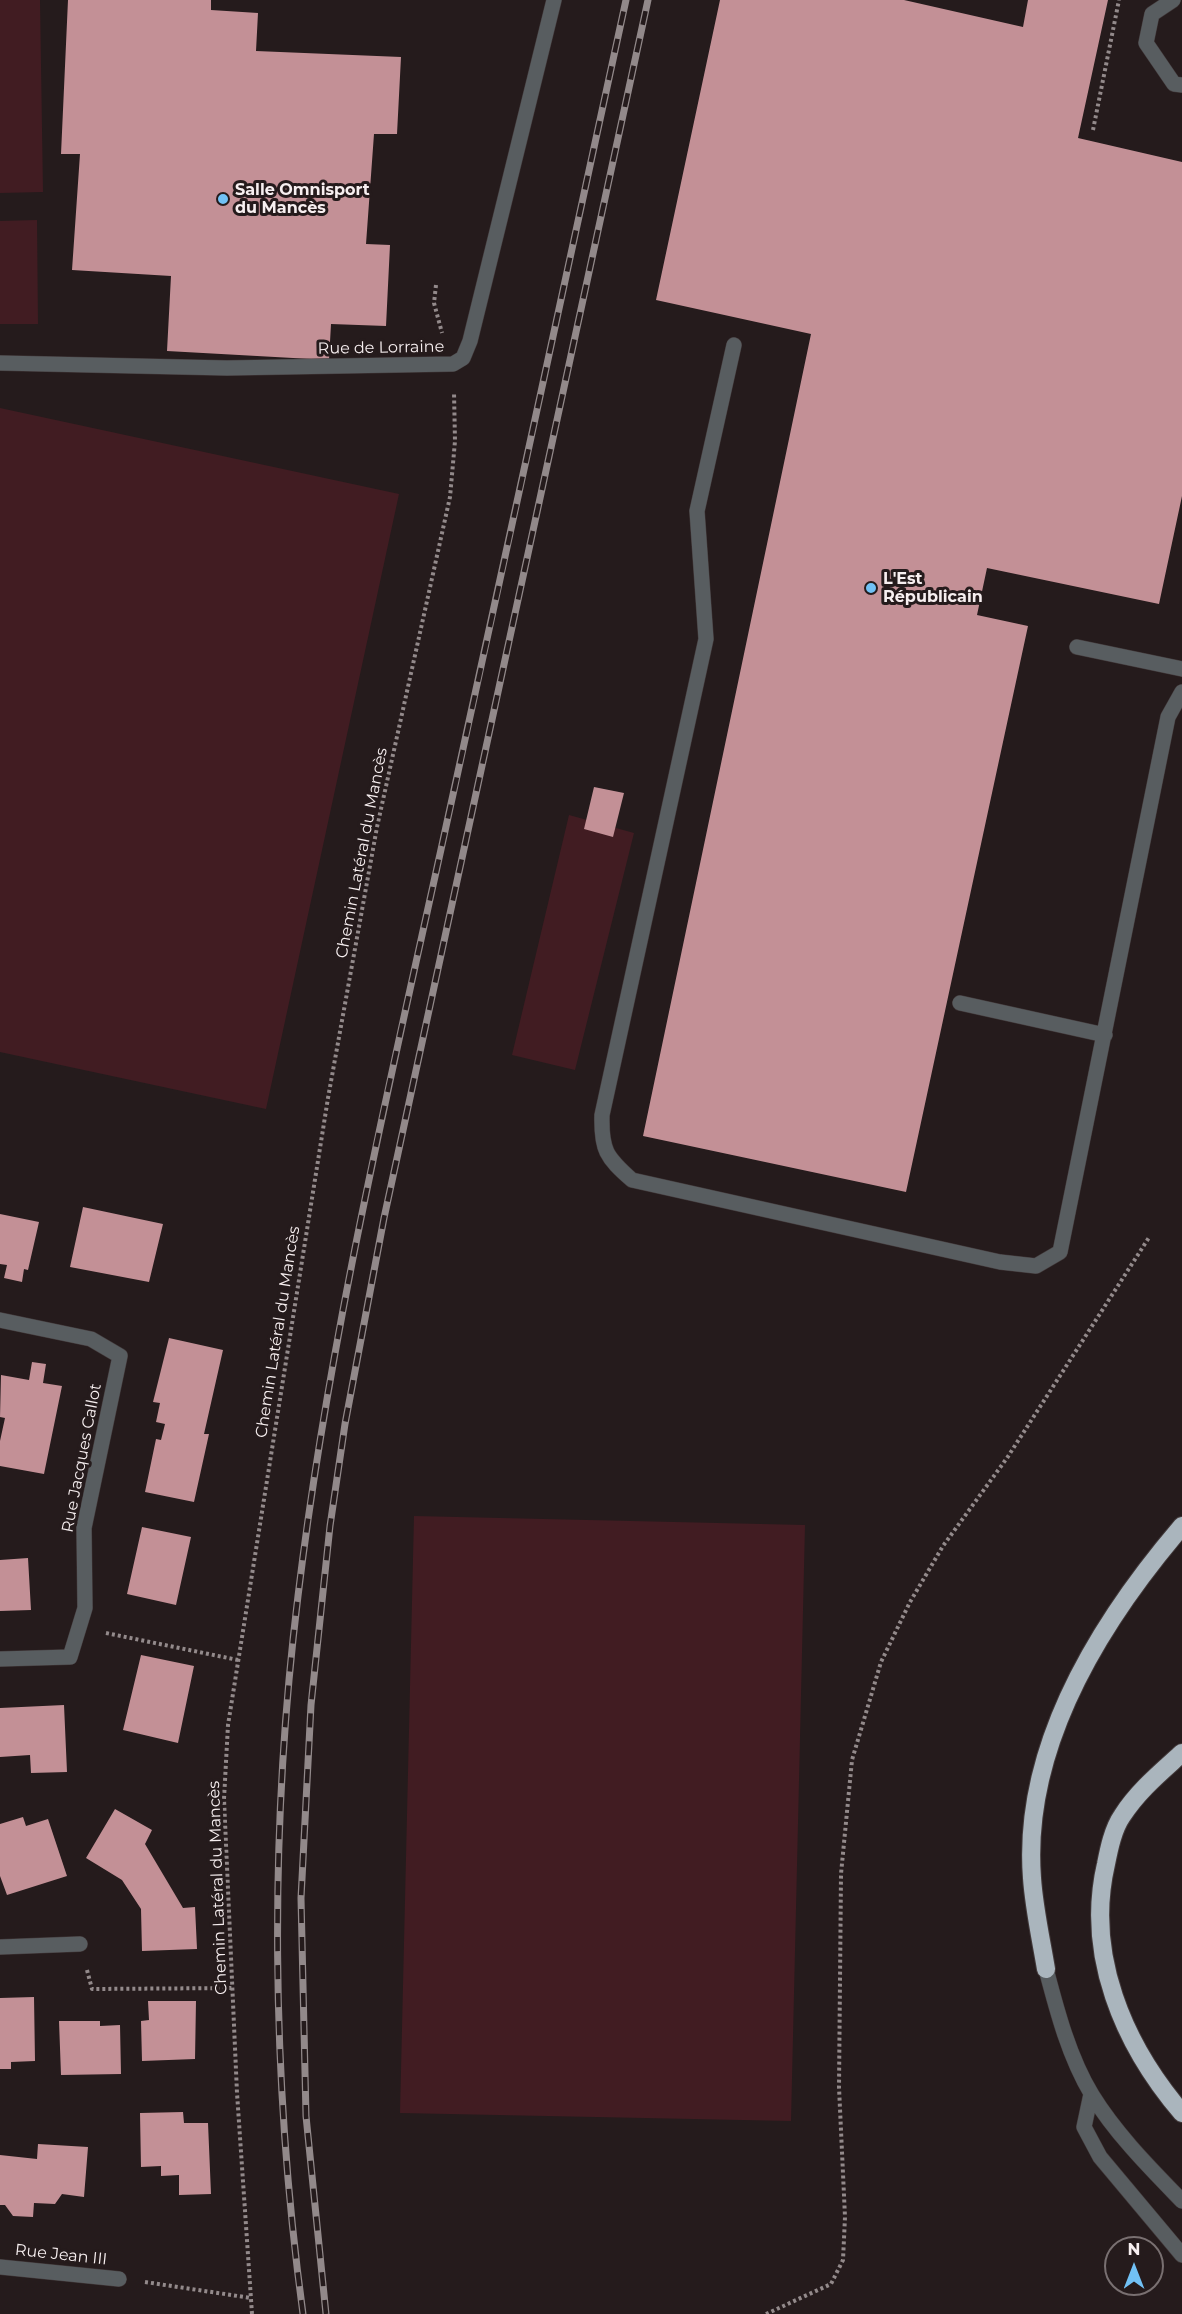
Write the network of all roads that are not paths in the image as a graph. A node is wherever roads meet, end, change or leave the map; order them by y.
1 (554, 0) edge
2 (1173, 0) edge
3 (1182, 85) edge
4 (734, 345) dead end
5 (0, 363) edge
6 (1077, 647) dead end
7 (1182, 669) edge
8 (1182, 693) edge
9 (960, 1003) dead end
10 (1105, 1035) junction
11 (0, 1320) edge
12 (1182, 1526) edge
13 (0, 1659) edge
14 (1182, 1753) edge
15 (80, 1944) road end
16 (0, 1947) edge
17 (1046, 1969) joint
18 (1091, 2094) junction
19 (1182, 2113) edge
20 (1182, 2201) edge
21 (1182, 2255) edge
22 (0, 2267) edge
23 (118, 2279) road end

1 - 5 street, Rue de Lorraine
2 - 3 street
4 - 10 street
6 - 7 street
8 - 10 street
9 - 10 street
11 - 13 street, Rue Jacques Callot
12 - 17 highway
14 - 19 highway
15 - 16 street
17 - 18 street
18 - 20 street
18 - 21 street
22 - 23 street, Rue Jean III

